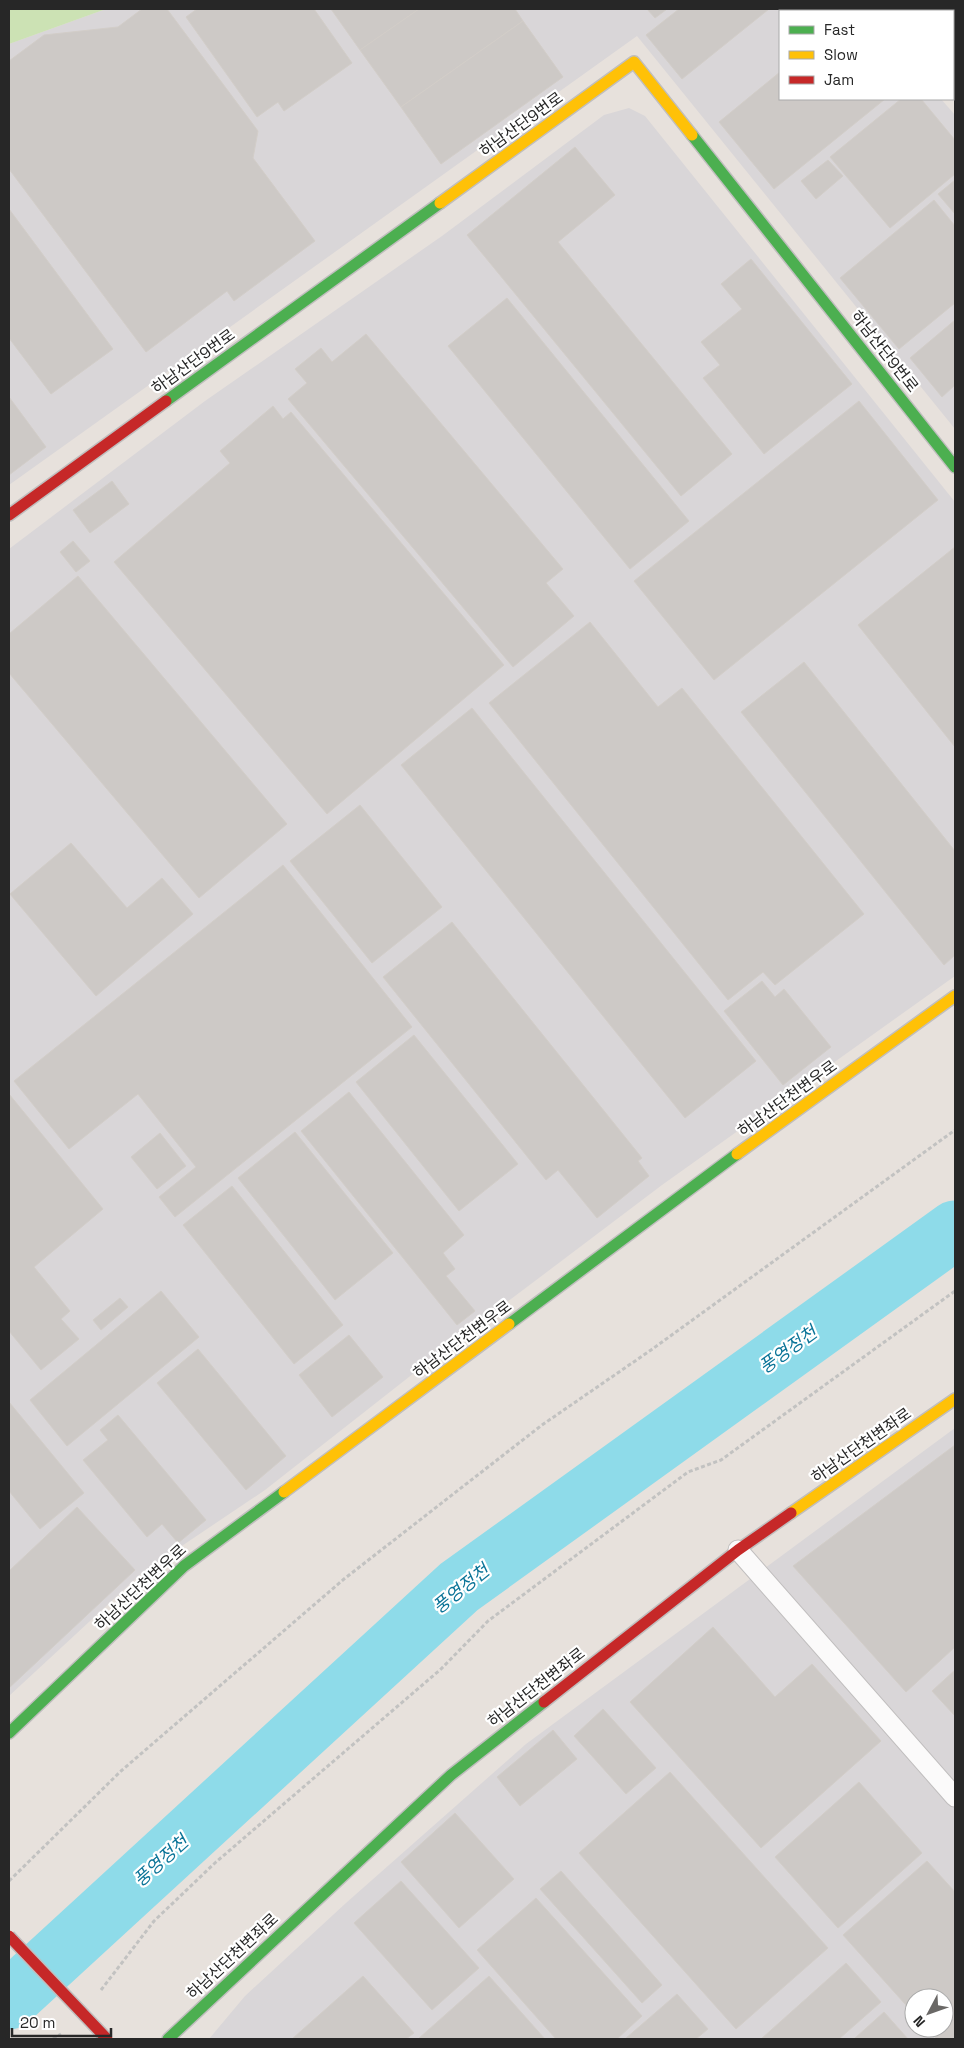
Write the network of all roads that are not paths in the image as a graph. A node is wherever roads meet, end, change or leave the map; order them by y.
1 (955, 466) edge
2 (9, 514) edge
3 (955, 996) edge
4 (955, 1399) edge
5 (738, 1550) junction
6 (9, 1733) edge
7 (955, 1797) edge
8 (9, 1936) edge
9 (107, 2039) edge
10 (168, 2039) edge

1 - 2 street, 하남산단9번로
3 - 6 street, 하남산단천변우로
4 - 5 street, 하남산단천변좌로
5 - 7 lane
5 - 10 street, 하남산단천변좌로
8 - 9 street, bridge

